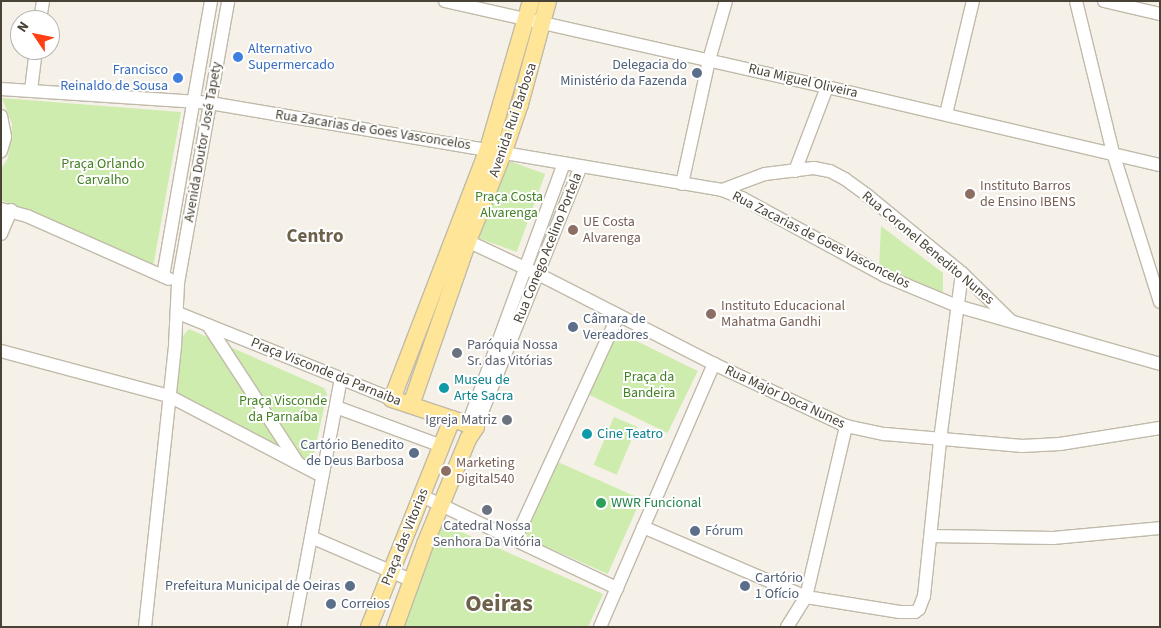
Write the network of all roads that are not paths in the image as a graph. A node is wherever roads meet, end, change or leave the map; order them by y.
1 (211, 1) edge
2 (228, 1) edge
3 (444, 1) edge
4 (532, 1) edge
5 (548, 1) edge
6 (726, 1) edge
7 (974, 1) edge
8 (1076, 1) edge
9 (1104, 1) edge
10 (460, 3) edge
11 (1160, 14) edge
12 (535, 22) junction
13 (35, 60) edge
14 (709, 60) junction
15 (827, 86) junction
16 (1, 89) edge
17 (31, 90) junction
18 (194, 102) junction
19 (210, 102) junction
20 (946, 114) junction
21 (1, 116) edge
22 (496, 150) junction
23 (1, 152) edge
24 (1113, 153) junction
25 (564, 163) junction
26 (1160, 165) edge
27 (581, 166) junction
28 (795, 171) junction
29 (682, 184) junction
30 (722, 190) junction
31 (6, 210) edge
32 (1, 234) edge
33 (461, 238) junction
34 (525, 268) junction
35 (962, 273) junction
36 (538, 274) junction
37 (163, 276) junction
38 (178, 284) junction
39 (1160, 302) edge
40 (957, 306) junction
41 (178, 313) junction
42 (618, 316) junction
43 (1012, 323) junction
44 (208, 325) junction
45 (1, 351) edge
46 (714, 364) junction
47 (1160, 364) edge
48 (341, 378) junction
49 (169, 396) junction
50 (392, 398) junction
51 (411, 406) junction
52 (336, 408) junction
53 (846, 426) junction
54 (466, 427) junction
55 (1160, 428) edge
56 (940, 440) junction
57 (442, 446) junction
58 (299, 465) junction
59 (322, 476) junction
60 (422, 496) junction
61 (442, 505) junction
62 (644, 527) junction
63 (1160, 528) edge
64 (931, 536) junction
65 (311, 537) junction
66 (515, 540) junction
67 (391, 571) junction
68 (411, 580) junction
69 (617, 588) junction
70 (806, 596) junction
71 (145, 627) edge
72 (294, 627) edge
73 (369, 627) edge
74 (394, 627) edge
75 (600, 627) edge
76 (787, 627) edge

1 - 18 street, Avenida Doutor José Tapety
2 - 19 street, Avenida Doutor José Tapety
3 - 10 street, Rua Miguel Oliveira
4 - 12 main road, Avenida Rui Barbosa
5 - 12 main road, Avenida Rui Barbosa
6 - 14 street
7 - 20 street
8 - 24 street
9 - 11 street
10 - 12 street, Rua Miguel Oliveira
12 - 14 street, Rua Miguel Oliveira
12 - 22 main road, Avenida Rui Barbosa
13 - 17 street
14 - 15 street, Rua Miguel Oliveira
14 - 29 street
15 - 20 street, Rua Miguel Oliveira
15 - 28 street
16 - 17 street, Rua Zacarias de Goes Vasconcelos
17 - 18 street, Rua Zacarias de Goes Vasconcelos
18 - 19 street, Rua Zacarias de Goes Vasconcelos
18 - 37 street, Avenida Doutor José Tapety
19 - 22 street, Rua Zacarias de Goes Vasconcelos
19 - 38 street, Avenida Doutor José Tapety
20 - 24 street, Rua Miguel Oliveira
21 - 23 street
22 - 25 street, Rua Zacarias de Goes Vasconcelos
22 - 33 main road, Avenida Rui Barbosa
24 - 26 street, Rua Miguel Oliveira
24 - 39 street
25 - 27 street, Rua Zacarias de Goes Vasconcelos
25 - 34 street, Rua Conego Acelino Portela
27 - 29 street, Rua Zacarias de Goes Vasconcelos
27 - 36 street, Rua Conego Acelino Portela
28 - 30 street, Rua Coronel Benedito Nunes
28 - 35 street, Rua Coronel Benedito Nunes
29 - 30 street, Rua Zacarias de Goes Vasconcelos
30 - 40 street, Rua Zacarias de Goes Vasconcelos
31 - 32 street
31 - 37 street
33 - 34 street, Rua Major Doca Nunes
33 - 50 main road, Avenida Rui Barbosa
33 - 51 main road, Avenida Rui Barbosa
34 - 36 street, Rua Major Doca Nunes
34 - 54 street, Rua Conego Acelino Portela
35 - 40 street
35 - 43 street, Rua Coronel Benedito Nunes
36 - 42 street, Rua Major Doca Nunes
36 - 54 street, Rua Conego Acelino Portela
37 - 38 street
38 - 41 street, Avenida Doutor José Tapety
40 - 43 street, Rua Zacarias de Goes Vasconcelos
40 - 56 street
41 - 44 street, Praça Visconde da Parnaiba
41 - 49 street, Avenida Doutor José Tapety
42 - 46 street, Rua Major Doca Nunes
42 - 66 street
43 - 47 street, Rua Coronel Benedito Nunes
44 - 48 street, Praça Visconde da Parnaiba
44 - 58 street
45 - 49 street
46 - 53 street, Rua Major Doca Nunes
46 - 62 street
48 - 50 street, Praça Visconde da Parnaiba
48 - 52 street
49 - 58 street
49 - 71 street, Avenida Doutor José Tapety
50 - 51 main road, Praça Visconde da Parnaiba
51 - 54 main road, Praça Visconde da Parnaiba
52 - 57 street, Praça Visconde da Parnaiba
52 - 59 street
53 - 56 street, Rua Major Doca Nunes
53 - 70 street
54 - 57 main road, Praça das Vitorias
54 - 61 main road, Rua Conego Acelino Portela
55 - 56 street, Rua Major Doca Nunes
56 - 64 street
57 - 60 main road, Praça das Vitorias
58 - 59 street
59 - 65 street
60 - 61 street
60 - 67 main road, Praça das Vitorias
61 - 66 street
61 - 68 main road, Rua Conego Acelino Portela
62 - 69 street
62 - 70 street
63 - 64 street
64 - 70 street
65 - 67 street
65 - 72 street
66 - 69 street
67 - 68 street
67 - 73 main road, Praça das Vitorias
68 - 74 main road, Rua Conego Acelino Portela
69 - 75 street
70 - 76 street

